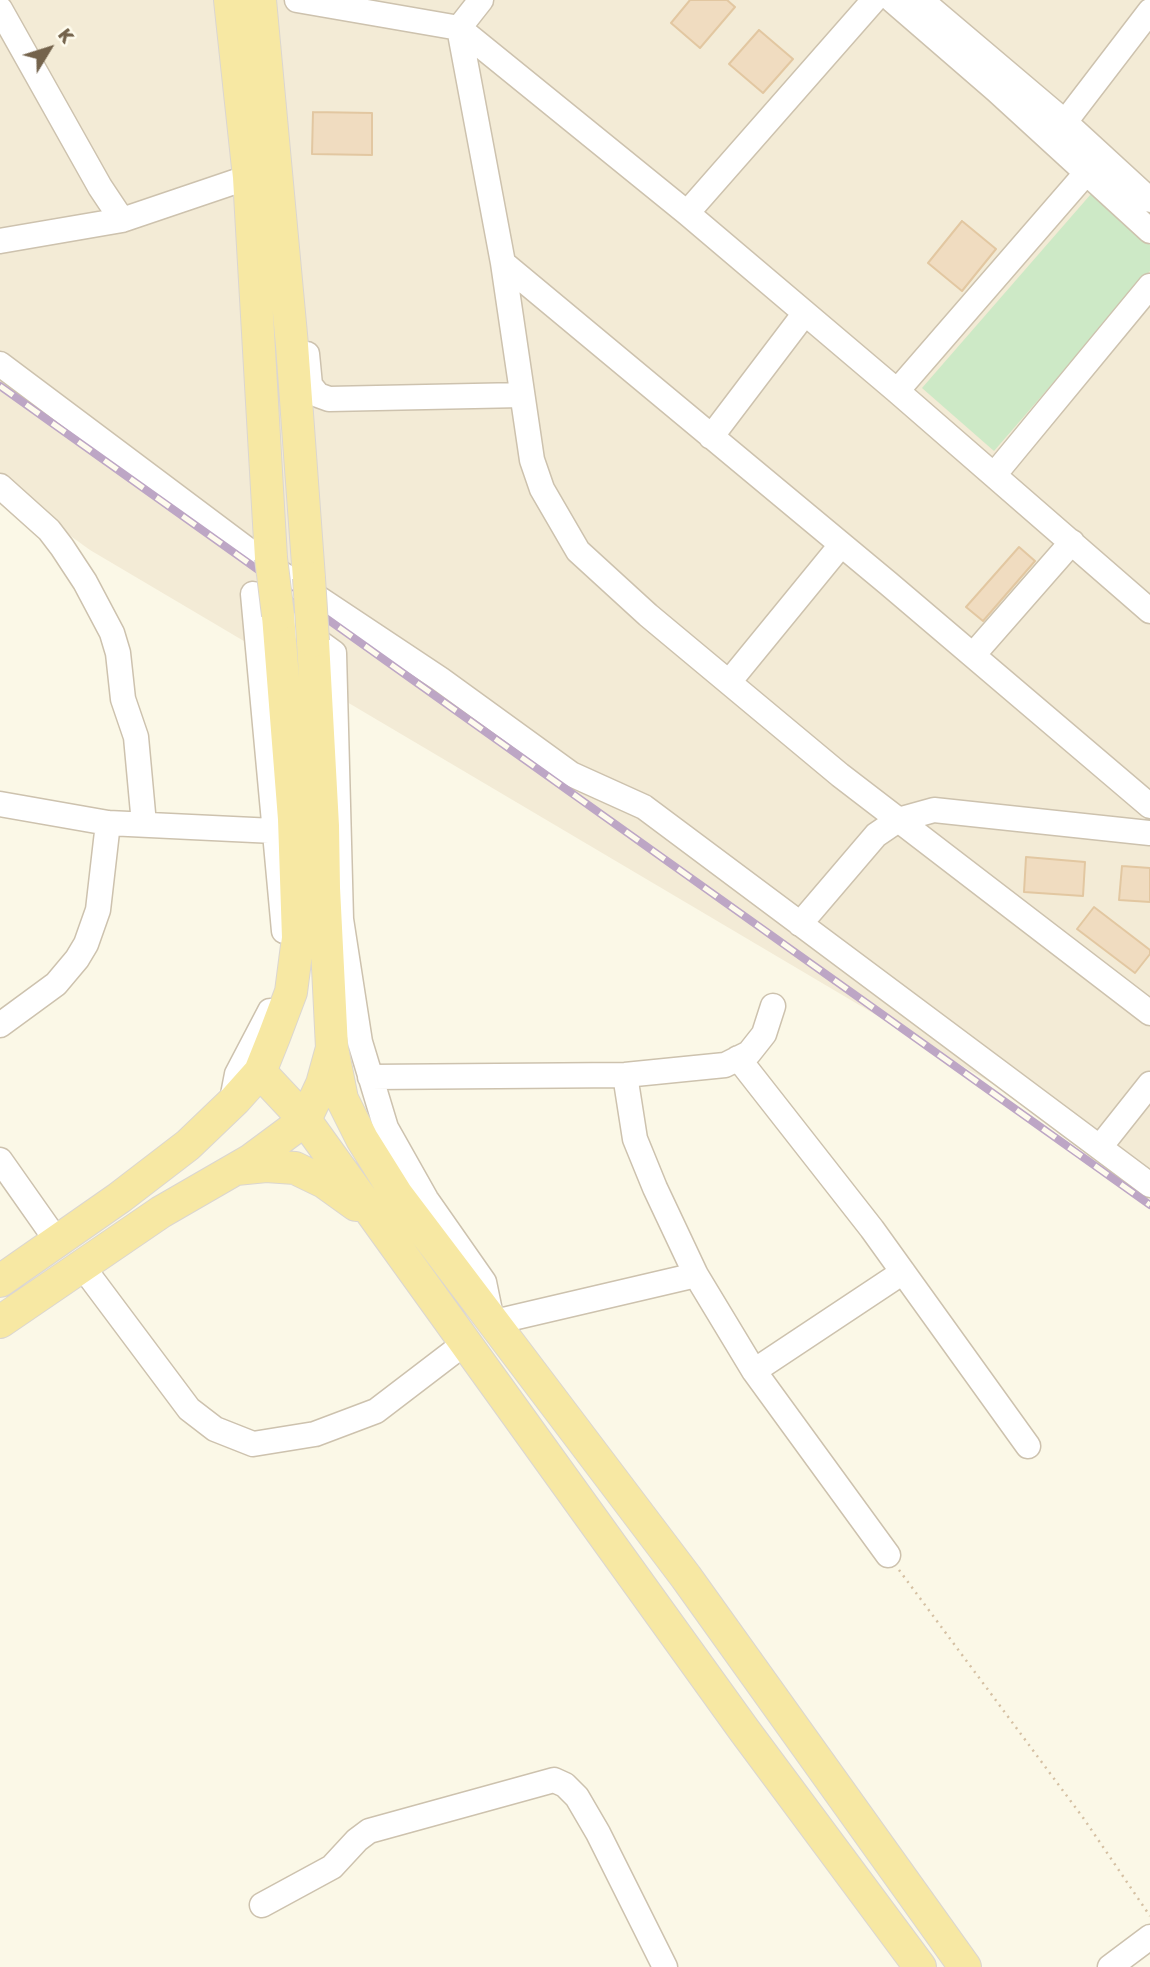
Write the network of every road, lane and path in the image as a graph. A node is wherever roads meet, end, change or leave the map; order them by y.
1 (230, 0) edge
2 (260, 0) edge
3 (297, 0) edge
4 (481, 0) edge
5 (874, 0) edge
6 (892, 0) edge
7 (921, 0) edge
8 (0, 9) edge
9 (1150, 10) edge
10 (459, 28) junction
11 (1065, 122) junction
12 (1087, 173) junction
13 (248, 177) junction
14 (1150, 200) edge
15 (687, 213) junction
16 (122, 220) junction
17 (1150, 231) edge
18 (0, 241) edge
19 (503, 263) junction
20 (284, 264) junction
21 (1150, 286) edge
22 (805, 313) junction
23 (0, 364) edge
24 (897, 391) junction
25 (522, 394) junction
26 (711, 437) junction
27 (994, 475) junction
28 (0, 486) edge
29 (1072, 542) junction
30 (841, 545) junction
31 (1150, 611) edge
32 (974, 655) junction
33 (729, 682) junction
34 (0, 804) edge
35 (1150, 806) edge
36 (898, 820) junction
37 (108, 822) junction
38 (144, 824) junction
39 (274, 831) junction
40 (1150, 833) edge
41 (800, 923) junction
42 (774, 1006) dead end
43 (1150, 1013) edge
44 (0, 1025) edge
45 (332, 1048) junction
46 (738, 1058) junction
47 (260, 1072) junction
48 (625, 1075) junction
49 (370, 1077) junction
50 (1150, 1084) edge
51 (230, 1105) junction
52 (305, 1120) junction
53 (1100, 1147) junction
54 (0, 1160) edge
55 (235, 1169) junction
56 (1150, 1185) edge
57 (384, 1229) junction
58 (57, 1241) junction
59 (82, 1266) junction
60 (903, 1272) junction
61 (696, 1275) junction
62 (0, 1281) edge
63 (493, 1320) junction
64 (0, 1322) edge
65 (465, 1343) junction
66 (754, 1371) junction
67 (1028, 1446) dead end
68 (888, 1555) joint
69 (262, 1905) dead end
70 (1150, 1916) edge
71 (1150, 1937) edge
72 (665, 1967) edge
73 (920, 1967) edge
74 (965, 1967) edge
75 (1110, 1967) edge

1 - 13 main road
2 - 20 main road
3 - 10 street
4 - 10 street
5 - 15 street
6 - 12 street
7 - 11 street
8 - 16 street
9 - 11 street
10 - 15 street
10 - 19 street
11 - 14 street
12 - 17 street
12 - 24 street
13 - 16 street
13 - 47 main road, bridge
15 - 22 street
16 - 18 street
19 - 25 street
19 - 26 street
20 - 25 street
20 - 45 main road, bridge
21 - 27 street
22 - 24 street
22 - 26 street
23 - 41 street
24 - 27 street
25 - 33 street
26 - 30 street
27 - 29 street
28 - 38 street
29 - 31 street
29 - 32 street
30 - 32 street
30 - 33 street
32 - 35 street
33 - 36 street
34 - 37 street
36 - 40 street
36 - 41 street
36 - 43 street
37 - 38 street
37 - 44 street
38 - 39 street
39 - 49 street
39 - 51 street
41 - 53 street
42 - 46 street
45 - 52 main road
45 - 63 main road
46 - 48 street
46 - 60 street
47 - 51 main road
47 - 52 main road
48 - 49 street
48 - 61 street
49 - 63 street
50 - 53 street
51 - 58 main road
52 - 55 main road
52 - 57 main road
53 - 56 street
54 - 58 street
55 - 57 main road
55 - 59 main road
57 - 65 main road
58 - 62 main road
59 - 64 main road
59 - 65 street
60 - 66 street
60 - 67 street
61 - 63 street
61 - 66 street
63 - 65 main road
63 - 74 main road
65 - 73 main road
66 - 68 street
68 - 70 path
69 - 72 street
71 - 75 street

